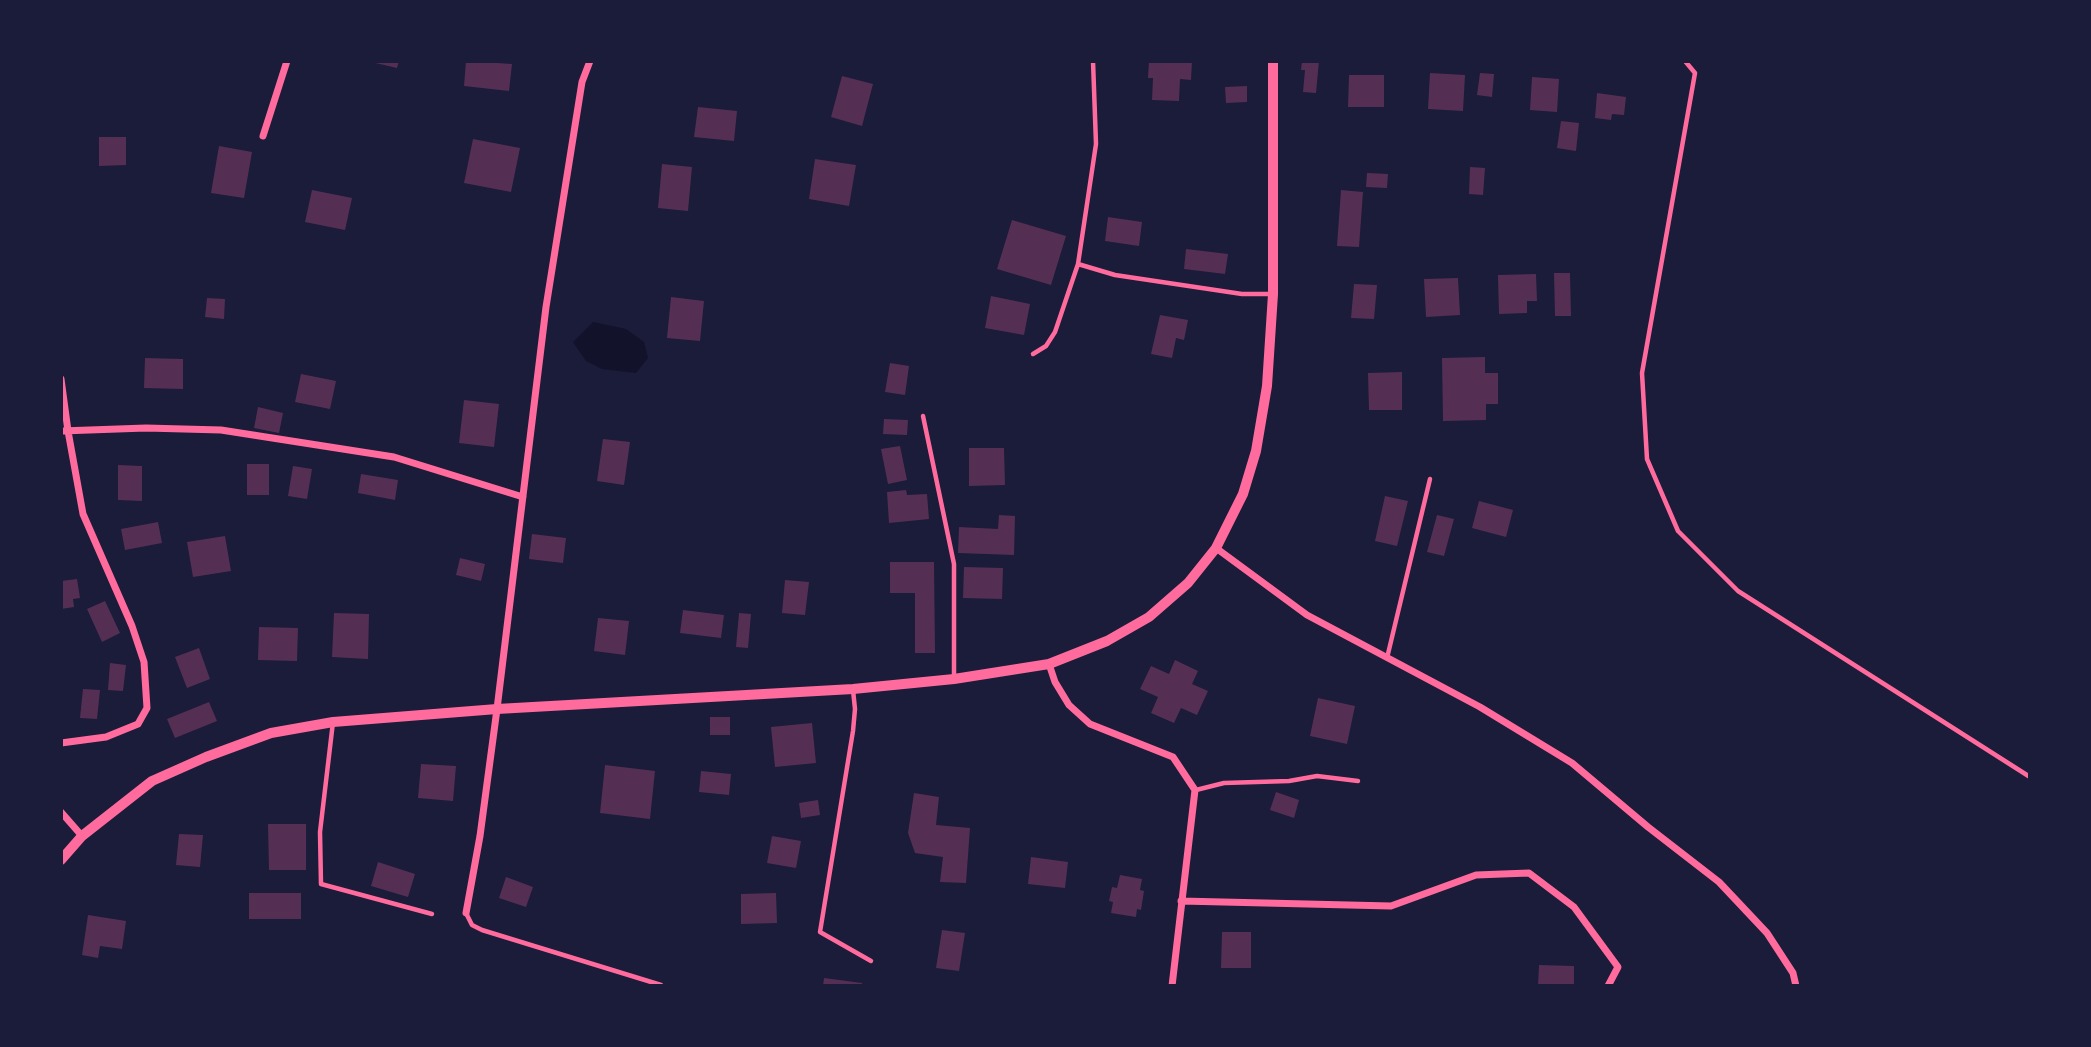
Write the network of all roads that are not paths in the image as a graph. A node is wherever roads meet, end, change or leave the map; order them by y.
1 (287, 61) edge
2 (590, 61) edge
3 (1093, 61) edge
4 (1273, 61) edge
5 (1685, 61) edge
6 (263, 136) dead end
7 (1078, 264) junction
8 (1273, 294) junction
9 (1033, 354) dead end
10 (61, 379) edge
11 (923, 416) dead end
12 (64, 431) edge
13 (1430, 479) dead end
14 (523, 497) junction
15 (1216, 548) junction
16 (1387, 658) junction
17 (1049, 664) junction
18 (954, 679) junction
19 (853, 689) junction
20 (497, 709) junction
21 (333, 722) junction
22 (61, 743) edge
23 (2030, 777) edge
24 (1358, 780) dead end
25 (1195, 790) junction
26 (61, 812) edge
27 (82, 836) junction
28 (61, 860) edge
29 (1181, 901) junction
30 (466, 913) joint
31 (432, 914) dead end
32 (871, 961) dead end
33 (661, 985) edge
34 (1172, 986) edge
35 (1608, 986) edge
36 (1796, 986) edge

1 - 6 street
2 - 14 street
3 - 7 lane
4 - 8 street
5 - 23 lane
7 - 8 lane
7 - 9 lane
8 - 15 street
10 - 12 street
11 - 18 lane
12 - 14 street
12 - 22 street
13 - 16 lane
14 - 20 street
15 - 16 street
15 - 17 street
16 - 36 street
17 - 18 street
17 - 25 street
18 - 19 street
19 - 20 street
19 - 32 lane
20 - 21 street
20 - 30 street
21 - 27 street
21 - 31 lane
24 - 25 lane
25 - 29 street
26 - 27 street
27 - 28 street
29 - 34 street
29 - 35 street
30 - 33 lane

